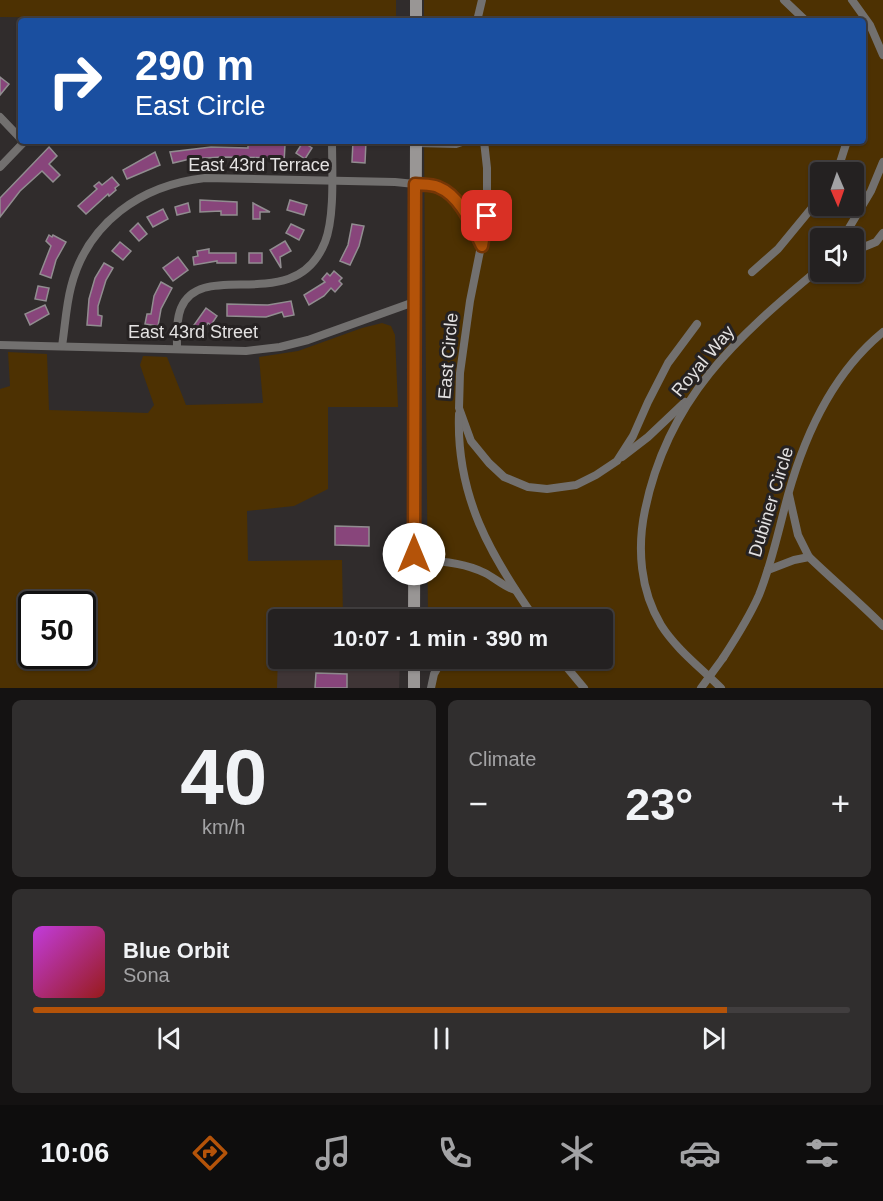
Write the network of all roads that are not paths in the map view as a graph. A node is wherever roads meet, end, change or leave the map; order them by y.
1 (416, 0) edge
2 (482, 0) edge
3 (784, 0) edge
4 (852, 0) edge
5 (416, 18) edge
6 (478, 18) edge
7 (803, 18) edge
8 (865, 18) edge
9 (866, 19) edge
10 (883, 55) edge
11 (0, 117) edge
12 (18, 136) edge
13 (20, 144) edge
14 (332, 144) edge
15 (416, 144) edge
16 (483, 144) edge
17 (846, 144) edge
18 (840, 162) edge
19 (883, 162) edge
20 (0, 167) edge
21 (331, 181) junction
22 (415, 184) junction
23 (810, 210) edge
24 (849, 228) edge
25 (883, 233) edge
26 (482, 246) junction
27 (864, 247) edge
28 (752, 272) dead end
29 (810, 276) edge
30 (414, 302) junction
31 (697, 324) dead end
32 (883, 332) edge
33 (0, 345) edge
34 (62, 346) junction
35 (177, 349) junction
36 (690, 397) junction
37 (459, 408) junction
38 (617, 461) junction
39 (789, 492) junction
40 (809, 557) junction
41 (414, 561) junction
42 (768, 570) junction
43 (515, 590) junction
44 (414, 609) edge
45 (528, 609) edge
46 (883, 626) edge
47 (414, 669) edge
48 (436, 669) edge
49 (568, 669) edge
50 (431, 687) edge
51 (414, 688) edge
52 (584, 688) edge
53 (700, 688) edge
54 (720, 688) edge

1 - 5 main road
2 - 6 street
3 - 7 street
4 - 8 street
9 - 10 street
11 - 12 street
13 - 20 street
14 - 21 street
15 - 22 main road
16 - 26 street, East Circle
17 - 18 street
19 - 24 street
21 - 22 street, East 43rd Terrace
21 - 34 street, East 43rd Terrace
21 - 35 street
22 - 26 street
22 - 30 main road
23 - 28 street
25 - 27 street
26 - 37 street, East Circle
29 - 36 street, Royal Way
30 - 35 street, East 43rd Street
30 - 41 main road
31 - 38 street, East Circle
32 - 39 street, Dubiner Circle
33 - 34 street, East 43rd Street
34 - 35 street, East 43rd Street
36 - 38 street, East Circle
36 - 54 street, Royal Way
37 - 38 street, East Circle
37 - 43 street
39 - 40 street
39 - 42 street, Dubiner Circle
40 - 42 street
40 - 46 street
41 - 43 street
41 - 44 main road
42 - 53 street, Dubiner Circle, bridge
43 - 45 street
47 - 51 main road
48 - 50 street
49 - 52 street

